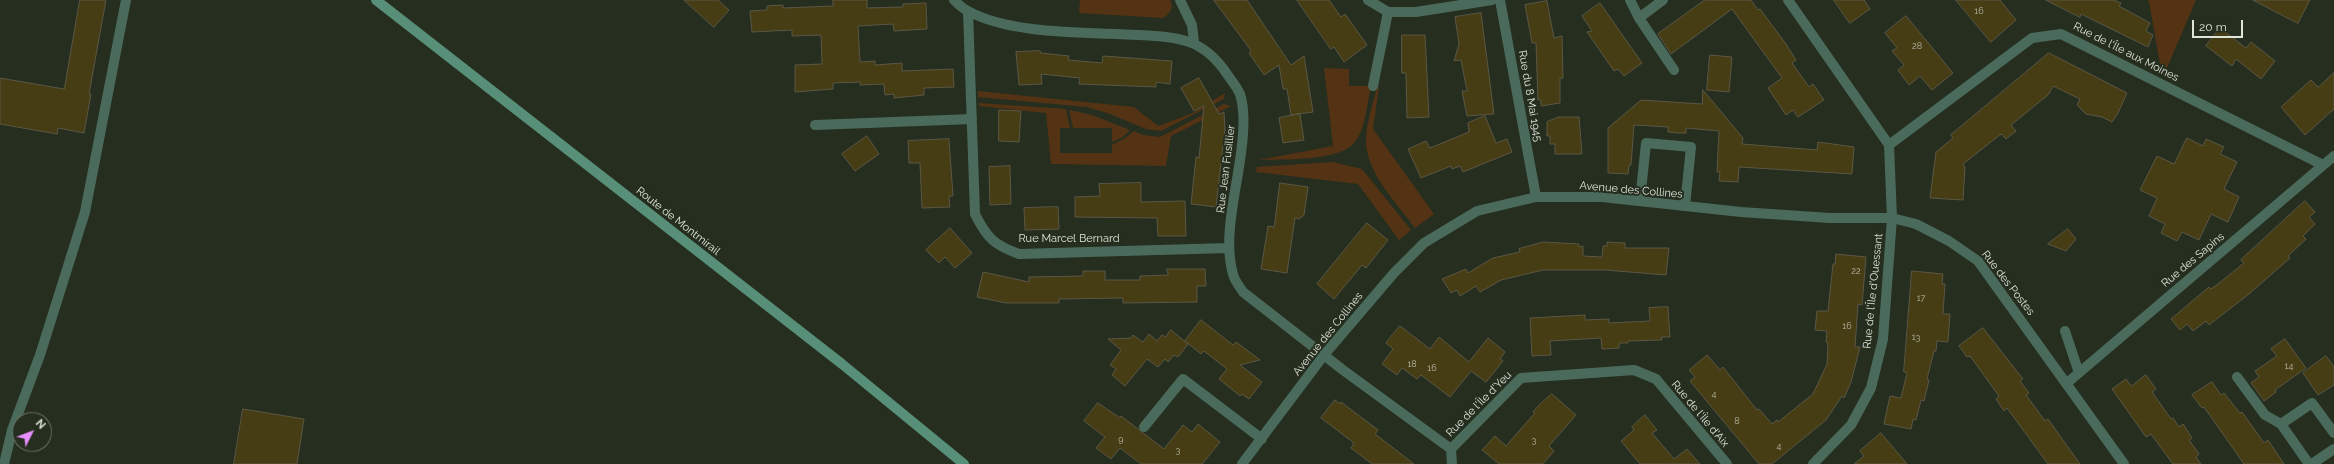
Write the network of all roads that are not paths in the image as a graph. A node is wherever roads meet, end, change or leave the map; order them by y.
1 (126, 0) edge
2 (376, 0) edge
3 (954, 0) edge
4 (1180, 0) edge
5 (1368, 0) edge
6 (1492, 0) edge
7 (1500, 0) edge
8 (1630, 0) edge
9 (1664, 0) edge
10 (1788, 0) edge
11 (968, 11) junction
12 (1388, 12) junction
13 (1639, 18) junction
14 (1194, 42) junction
15 (1674, 70) dead end
16 (1373, 86) dead end
17 (972, 118) junction
18 (815, 124) dead end
19 (1889, 145) junction
20 (2334, 156) edge
21 (2323, 165) junction
22 (1536, 197) junction
23 (1640, 201) junction
24 (1685, 206) junction
25 (1892, 218) junction
26 (1228, 248) junction
27 (2065, 331) dead end
28 (1324, 355) junction
29 (2079, 373) junction
30 (2237, 377) dead end
31 (1656, 379) joint
32 (2067, 383) junction
33 (2281, 424) junction
34 (1144, 427) dead end
35 (2334, 433) edge
36 (1262, 439) junction
37 (1451, 449) junction
38 (2334, 449) edge
39 (4, 464) edge
40 (964, 464) edge
41 (1242, 464) edge
42 (1452, 464) edge
43 (1727, 464) edge
44 (1812, 464) edge
45 (2124, 464) edge
46 (2310, 464) edge

1 - 39 street
2 - 40 main road, Route de Montmirail
3 - 11 street, Rue Jean Fusillier
4 - 14 street
5 - 12 street
6 - 12 street
7 - 22 street, Rue du 8 Mai 1945
8 - 13 street
9 - 13 street
10 - 19 street
11 - 14 street, Rue Jean Fusillier
11 - 17 street, Rue Marcel Bernard
12 - 16 street
13 - 15 street
14 - 26 street, Rue Jean Fusillier
17 - 18 street
17 - 26 street, Rue Marcel Bernard
19 - 21 street, Rue de l'Île aux Moines
19 - 25 street
20 - 21 street, Rue des Sapins
21 - 29 street, Rue des Sapins
22 - 23 street, Avenue des Collines
22 - 28 street, Avenue des Collines
23 - 24 street, Avenue des Collines
23 - 24 street
24 - 25 street, Avenue des Collines
25 - 32 street, Rue des Postes
25 - 44 street, Rue de l'Île d'Ouessant
26 - 28 street, Rue Jean Fusillier
27 - 29 street
28 - 36 street, Avenue des Collines
28 - 37 street, Rue de l'Île d'Yeu
29 - 32 street, Rue des Sapins
30 - 33 street
31 - 37 street, Rue de l'Île d'Yeu
31 - 43 street, Rue de l'Île d'Aix
32 - 45 street, Rue des Postes
33 - 35 street
33 - 46 street
34 - 36 street
36 - 41 street, Avenue des Collines
37 - 42 street
38 - 46 street

